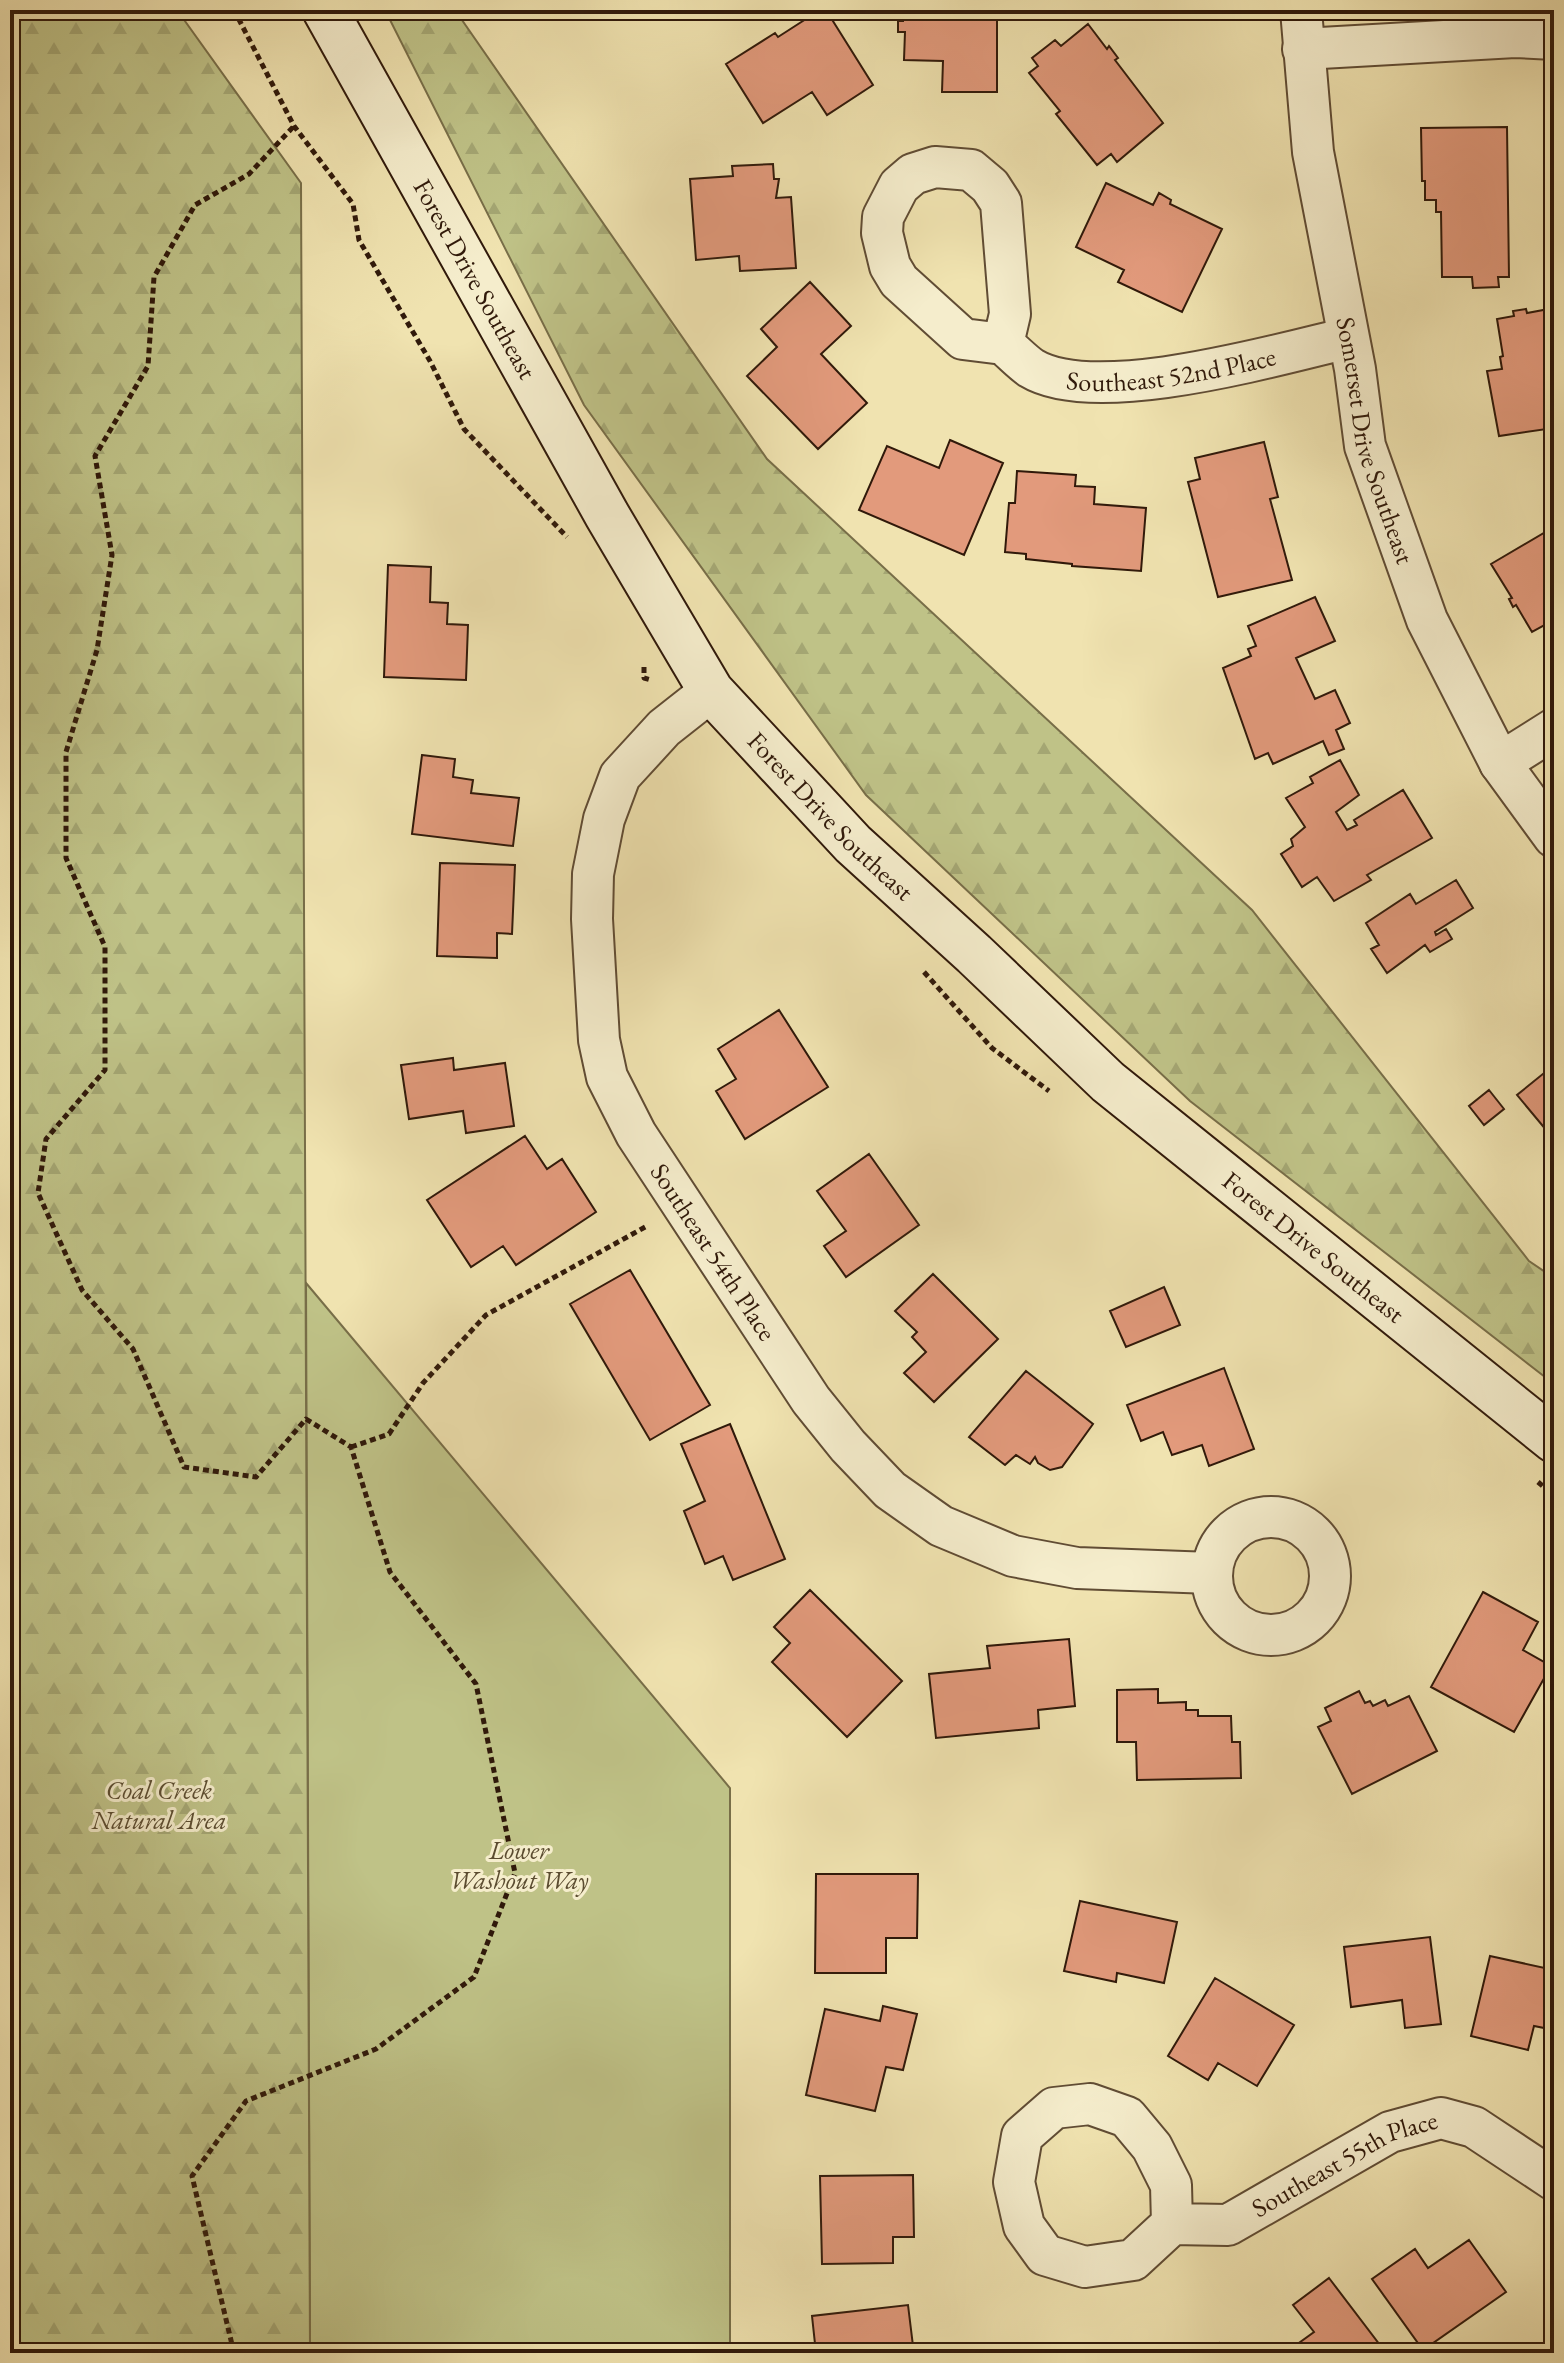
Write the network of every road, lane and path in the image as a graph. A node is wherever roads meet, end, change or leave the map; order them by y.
1 (234, 10) edge
2 (325, 10) edge
3 (1302, 29) edge
4 (1554, 39) edge
5 (294, 126) junction
6 (1348, 338) junction
7 (1003, 344) dead end
8 (574, 545) dead end
9 (645, 661) dead end
10 (651, 680) dead end
11 (711, 691) junction
12 (1554, 729) edge
13 (1500, 763) junction
14 (1554, 837) edge
15 (649, 1225) dead end
16 (1554, 1440) edge
17 (351, 1447) junction
18 (1211, 1573) dead end
19 (1554, 2180) edge
20 (1172, 2224) junction
21 (234, 2353) edge

1 - 5 path
2 - 11 main road, Forest Drive Southeast
3 - 4 street
3 - 6 street, Somerset Drive Southeast
5 - 8 path
5 - 17 path
6 - 7 street, Southeast 52nd Place
6 - 13 street, Somerset Drive Southeast
9 - 10 path
11 - 16 main road, Forest Drive Southeast
11 - 18 street, Southeast 54th Place
12 - 13 street
13 - 14 street, Somerset Drive Southeast
15 - 17 path
17 - 21 path
19 - 20 street, Southeast 55th Place
20 - 20 street

